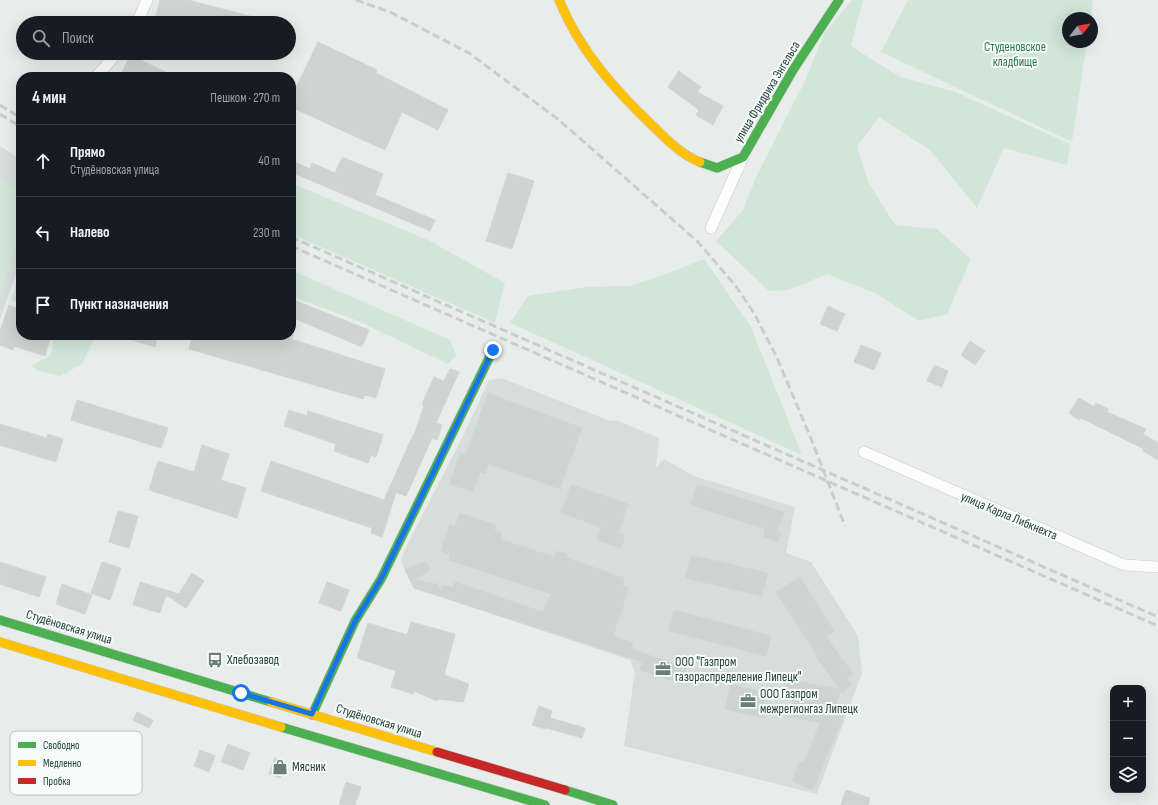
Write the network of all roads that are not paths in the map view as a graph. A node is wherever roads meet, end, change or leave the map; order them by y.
1 (146, 0) edge
2 (560, 0) edge
3 (839, 0) edge
4 (139, 16) edge
5 (111, 60) edge
6 (100, 72) edge
7 (743, 157) junction
8 (711, 228) dead end
9 (493, 350) dead end
10 (864, 452) dead end
11 (1158, 567) edge
12 (0, 620) edge
13 (0, 642) edge
14 (312, 714) junction
15 (545, 805) edge
16 (612, 805) edge

1 - 4 street
2 - 7 main road, улица Фридриха Энгельса
3 - 7 main road, улица Фридриха Энгельса
5 - 6 street
7 - 8 street
9 - 14 main road
10 - 11 street, улица Карла Либкнехта
12 - 14 main road, Студёновская улица
13 - 15 main road
14 - 16 main road, Студёновская улица

